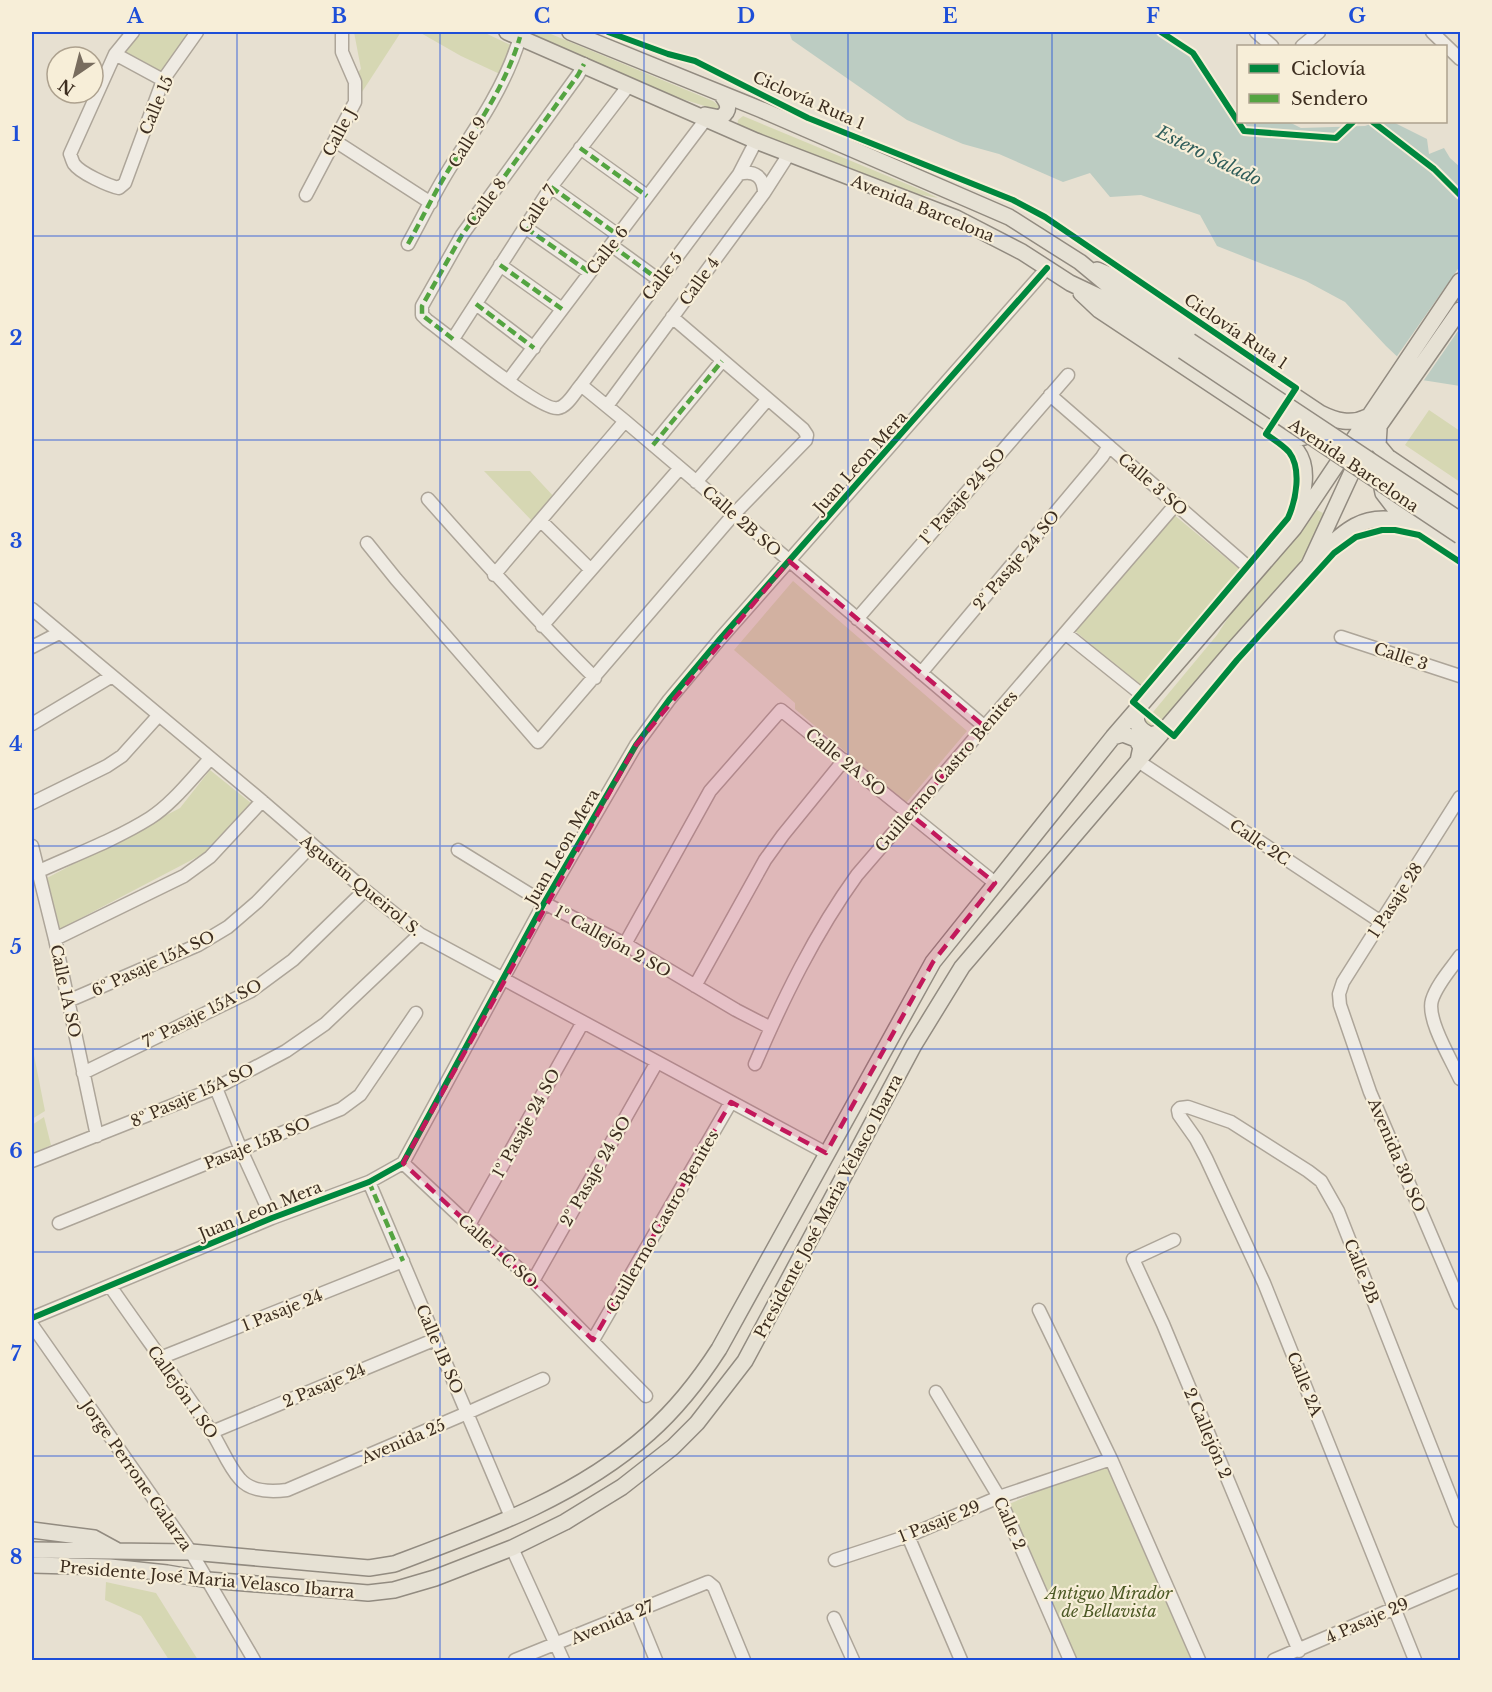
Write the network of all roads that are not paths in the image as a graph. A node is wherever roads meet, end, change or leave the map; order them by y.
1 (133, 32) edge
2 (197, 32) edge
3 (342, 32) edge
4 (570, 32) edge
5 (1256, 32) edge
6 (1319, 32) edge
7 (1432, 32) edge
8 (514, 34) edge
9 (1271, 45) edge
10 (1303, 45) edge
11 (1446, 45) edge
12 (1447, 46) edge
13 (115, 54) junction
14 (1461, 59) edge
15 (584, 64) junction
16 (163, 80) junction
17 (629, 85) junction
18 (721, 93) junction
19 (688, 110) junction
20 (762, 110) junction
21 (706, 119) junction
22 (736, 133) junction
23 (334, 141) junction
24 (756, 141) junction
25 (580, 148) junction
26 (789, 154) junction
27 (739, 174) junction
28 (551, 188) junction
29 (764, 193) junction
30 (306, 195) dead end
31 (648, 196) junction
32 (431, 203) junction
33 (526, 228) junction
34 (615, 240) junction
35 (408, 244) dead end
36 (1080, 262) junction
37 (500, 266) junction
38 (1047, 268) junction
39 (589, 272) junction
40 (658, 280) junction
41 (1461, 280) edge
42 (1070, 283) junction
43 (476, 304) junction
44 (562, 309) junction
45 (1461, 310) edge
46 (672, 317) junction
47 (453, 339) junction
48 (1186, 346) junction
49 (534, 348) junction
50 (722, 361) junction
51 (1068, 375) dead end
52 (508, 381) junction
53 (581, 385) junction
54 (1050, 394) junction
55 (1226, 395) junction
56 (767, 400) junction
57 (1307, 404) junction
58 (608, 406) junction
59 (1376, 418) junction
60 (625, 421) junction
61 (653, 445) junction
62 (1109, 446) junction
63 (680, 468) junction
64 (1413, 474) junction
65 (696, 482) junction
66 (428, 499) dead end
67 (1176, 504) junction
68 (1461, 506) edge
69 (734, 514) junction
70 (1461, 520) edge
71 (541, 521) junction
72 (1294, 528) junction
73 (1438, 536) junction
74 (1461, 536) edge
75 (367, 543) dead end
76 (1461, 551) edge
77 (789, 561) junction
78 (1309, 565) junction
79 (591, 570) junction
80 (1255, 573) junction
81 (494, 575) junction
82 (32, 609) edge
83 (857, 619) junction
84 (542, 626) junction
85 (59, 633) junction
86 (1065, 633) junction
87 (1341, 637) dead end
88 (32, 647) edge
89 (921, 673) junction
90 (112, 676) junction
91 (1461, 676) edge
92 (595, 678) junction
93 (1136, 690) dead end
94 (1139, 709) junction
95 (158, 716) junction
96 (32, 724) edge
97 (985, 727) junction
98 (1164, 731) junction
99 (1113, 737) junction
100 (210, 759) junction
101 (844, 760) junction
102 (1138, 761) junction
103 (1461, 797) edge
104 (262, 801) junction
105 (32, 803) edge
106 (910, 814) junction
107 (312, 845) junction
108 (32, 846) edge
109 (458, 850) dead end
110 (37, 872) junction
111 (996, 882) junction
112 (364, 890) junction
113 (544, 903) junction
114 (1381, 922) junction
115 (420, 934) junction
116 (55, 939) junction
117 (625, 944) junction
118 (1461, 956) edge
119 (504, 979) junction
120 (695, 986) junction
121 (68, 1001) junction
122 (1340, 1005) joint
123 (416, 1013) dead end
124 (583, 1022) junction
125 (771, 1028) junction
126 (892, 1034) junction
127 (915, 1045) junction
128 (657, 1062) junction
129 (755, 1064) dead end
130 (83, 1073) junction
131 (1461, 1080) edge
132 (216, 1088) junction
133 (731, 1102) junction
134 (1179, 1115) joint
135 (97, 1136) junction
136 (241, 1150) junction
137 (826, 1153) junction
138 (32, 1161) edge
139 (403, 1162) junction
140 (369, 1182) junction
141 (272, 1218) junction
142 (59, 1223) dead end
143 (469, 1225) junction
144 (1174, 1240) dead end
145 (403, 1261) junction
146 (533, 1281) junction
147 (110, 1286) junction
148 (1461, 1303) edge
149 (1039, 1310) dead end
150 (32, 1318) edge
151 (32, 1325) edge
152 (436, 1339) junction
153 (592, 1340) junction
154 (160, 1358) junction
155 (543, 1378) dead end
156 (936, 1392) dead end
157 (646, 1396) dead end
158 (467, 1413) junction
159 (212, 1432) junction
160 (1111, 1459) junction
161 (261, 1490) joint
162 (999, 1497) junction
163 (511, 1517) junction
164 (1461, 1521) edge
165 (32, 1530) edge
166 (908, 1536) junction
167 (512, 1548) junction
168 (32, 1550) edge
169 (119, 1552) junction
170 (190, 1552) junction
171 (836, 1560) dead end
172 (32, 1565) edge
173 (208, 1580) junction
174 (1461, 1580) edge
175 (1395, 1608) junction
176 (636, 1611) junction
177 (834, 1618) dead end
178 (556, 1645) junction
179 (1299, 1651) junction
180 (254, 1660) edge
181 (515, 1660) edge
182 (562, 1660) edge
183 (656, 1660) edge
184 (744, 1660) edge
185 (853, 1660) edge
186 (961, 1660) edge
187 (1070, 1660) edge
188 (1199, 1660) edge
189 (1274, 1660) edge
190 (1415, 1660) edge

1 - 13 street
2 - 16 street, Calle 15
3 - 23 street, Calle J
4 - 18 main road, Avenida Barcelona
5 - 9 street
6 - 10 street
7 - 11 street
8 - 15 main road, Avenida Barcelona
8 - 32 street, Calle 9
12 - 14 street
13 - 16 street
13 - 16 street, Calle 15
15 - 17 main road, Avenida Barcelona
15 - 47 street, Calle 8
17 - 19 main road, Avenida Barcelona
17 - 25 street, Calle 7
18 - 19 main road
18 - 20 main road, Avenida Barcelona
19 - 21 main road, Avenida Barcelona
20 - 22 main road
20 - 36 main road, Avenida Barcelona
21 - 22 main road, Avenida Barcelona
21 - 31 street, Calle 6
22 - 24 main road, Avenida Barcelona
23 - 30 street, Calle J
23 - 32 street
24 - 26 main road, Avenida Barcelona
24 - 27 street, Calle 5
25 - 28 street, Calle 7
25 - 31 street
26 - 29 street, Calle 4
26 - 38 main road, Avenida Barcelona
27 - 29 street
27 - 40 street, Calle 5
28 - 33 street, Calle 7
28 - 34 street
29 - 46 street, Calle 4
31 - 34 street, Calle 6
32 - 35 street, Calle 9
33 - 37 street, Calle 7
33 - 39 street
34 - 39 street, Calle 6
34 - 40 street
36 - 48 main road, Avenida Barcelona
36 - 57 main road
37 - 43 street, Calle 7
37 - 44 street
38 - 42 main road, Avenida Barcelona
38 - 77 street, Juan Leon Mera
39 - 44 street, Calle 6
40 - 53 street, Calle 5
41 - 59 main road
42 - 48 main road, Avenida Barcelona
42 - 55 main road
43 - 47 street, Calle 7
43 - 49 street
44 - 49 street, Calle 6
45 - 59 main road
46 - 50 street
46 - 58 street, Calle 4
47 - 52 street
48 - 70 main road, Avenida Barcelona, bridge
48 - 74 main road, Avenida Barcelona, bridge
49 - 52 street, Calle 6
50 - 56 street
50 - 61 street
51 - 54 street, 1º Pasaje 24 SO
52 - 53 street, Calle 5
53 - 58 street, Calle 2B SO
54 - 62 street, Calle 3 SO
54 - 83 street, 1º Pasaje 24 SO
55 - 57 main road
55 - 72 main road
56 - 65 street
56 - 69 street
57 - 59 main road
58 - 60 street, Calle 2B SO
59 - 64 main road
59 - 72 main road, Presidente José Maria Velasco Ibarra
59 - 78 main road, Presidente José Maria Velasco Ibarra
60 - 61 street, Calle 2B SO
60 - 71 street
61 - 63 street, Calle 2B SO
62 - 67 street, Calle 3 SO
62 - 89 street, 2º Pasaje 24 SO
63 - 65 street, Calle 2B SO
63 - 79 street
64 - 68 main road
64 - 73 main road
65 - 69 street, Calle 2B SO
66 - 81 street
67 - 80 street, Calle 3 SO
67 - 86 street, Guillermo Castro Benites
69 - 77 street, Calle 2B SO
69 - 92 street
71 - 79 street
71 - 81 street
72 - 80 main road, Presidente José Maria Velasco Ibarra
73 - 76 main road
73 - 78 main road
75 - 92 street
77 - 83 street, Calle 2B SO
77 - 113 street, Juan Leon Mera
78 - 98 main road, Presidente José Maria Velasco Ibarra
79 - 84 street
80 - 94 main road, Presidente José Maria Velasco Ibarra
81 - 84 street
82 - 85 street, Agustín Queirol S.
83 - 89 street, Calle 2B SO
84 - 92 street
85 - 88 street
85 - 90 street, Agustín Queirol S.
86 - 93 street
86 - 97 street, Guillermo Castro Benites
87 - 91 street, Calle 3
89 - 97 street, Calle 2B SO
90 - 95 street, Agustín Queirol S.
90 - 96 street
94 - 98 main road
94 - 99 main road, Presidente José Maria Velasco Ibarra
95 - 100 street, Agustín Queirol S.
95 - 105 street
97 - 106 street, Guillermo Castro Benites
98 - 102 main road, Presidente José Maria Velasco Ibarra
99 - 102 main road
99 - 111 main road, Presidente José Maria Velasco Ibarra
100 - 104 street, Agustín Queirol S.
100 - 110 street
101 - 106 street, Calle 2A SO
101 - 117 street, Calle 2A SO
101 - 120 street
102 - 114 street, Calle 2C
102 - 127 main road, Presidente José Maria Velasco Ibarra
103 - 114 street, 1 Pasaje 28
104 - 107 street, Agustín Queirol S.
104 - 116 street
106 - 111 street, Calle 2A SO
106 - 125 street, Guillermo Castro Benites
107 - 112 street, Agustín Queirol S.
107 - 121 street, 6º Pasaje 15A SO
108 - 110 street, Calle 1A SO
109 - 113 street, 1º Callejón 2 SO
110 - 116 street, Calle 1A SO
111 - 126 main road, Presidente José Maria Velasco Ibarra
112 - 115 street, Agustín Queirol S.
112 - 130 street, 7º Pasaje 15A SO
113 - 117 street, 1º Callejón 2 SO
113 - 119 street, Juan Leon Mera
114 - 122 street, 1 Pasaje 28
115 - 119 street, Agustín Queirol S.
115 - 132 street, 8º Pasaje 15A SO
116 - 121 street, Calle 1A SO
117 - 120 street, 1º Callejón 2 SO
118 - 131 street
119 - 124 street, Agustín Queirol S.
119 - 139 street, Juan Leon Mera
120 - 125 street, 1º Callejón 2 SO
121 - 130 street, Calle 1A SO
122 - 148 street, Avenida 30 SO
123 - 136 street, Pasaje 15B SO
124 - 128 street, Agustín Queirol S.
124 - 143 street, 1º Pasaje 24 SO
125 - 129 street, Guillermo Castro Benites
126 - 127 main road
126 - 137 main road, Presidente José Maria Velasco Ibarra
127 - 167 main road, Presidente José Maria Velasco Ibarra
128 - 133 street, Agustín Queirol S.
128 - 146 street, 2º Pasaje 24 SO
130 - 135 street, Calle 1A SO
132 - 135 street, 8º Pasaje 15A SO
132 - 136 street
133 - 137 street, Agustín Queirol S.
133 - 153 street, Guillermo Castro Benites
134 - 164 street, Calle 2B
134 - 175 street, Calle 2A
135 - 138 street, 8º Pasaje 15A SO
136 - 141 street
136 - 142 street, Pasaje 15B SO
137 - 163 main road, Presidente José Maria Velasco Ibarra
139 - 140 street, Juan Leon Mera
139 - 143 street, Calle 1 C SO
140 - 141 street, Juan Leon Mera
140 - 145 street, Calle 1B SO
141 - 147 street, Juan Leon Mera
143 - 146 street, Calle 1 C SO
144 - 179 street, 2 Callejón 2
145 - 152 street, Calle 1B SO
145 - 154 street, 1 Pasaje 24
146 - 153 street, Calle 1 C SO
147 - 150 street, Juan Leon Mera
147 - 154 street, Callejón 1 SO
149 - 160 street
151 - 170 street, Jorge Perrone Galarza
152 - 158 street, Calle 1B SO
152 - 159 street, 2 Pasaje 24
153 - 157 street, Calle 1 C SO
154 - 159 street, Callejón 1 SO
155 - 158 street, Avenida 25
156 - 162 street, Calle 2
158 - 161 street, Avenida 25
158 - 163 street, Calle 1B SO
159 - 161 street, Callejón 1 SO
160 - 162 street, 1 Pasaje 29
160 - 188 street
162 - 166 street, 1 Pasaje 29
162 - 187 street, Calle 2
163 - 170 main road, Presidente José Maria Velasco Ibarra
165 - 169 main road
166 - 171 street, 1 Pasaje 29
166 - 186 street
167 - 173 main road, Presidente José Maria Velasco Ibarra
167 - 178 street
168 - 169 main road, Presidente José Maria Velasco Ibarra
169 - 170 main road, Presidente José Maria Velasco Ibarra
170 - 173 street, Jorge Perrone Galarza
172 - 173 main road, Presidente José Maria Velasco Ibarra
173 - 180 street, Jorge Perrone Galarza
174 - 175 street, 4 Pasaje 29
175 - 179 street, 4 Pasaje 29
175 - 190 street, Calle 2A
176 - 178 street, Avenida 27
176 - 183 street
176 - 184 street, Avenida 27
177 - 185 street
178 - 181 street, Avenida 27
178 - 182 street
179 - 189 street, 4 Pasaje 29

